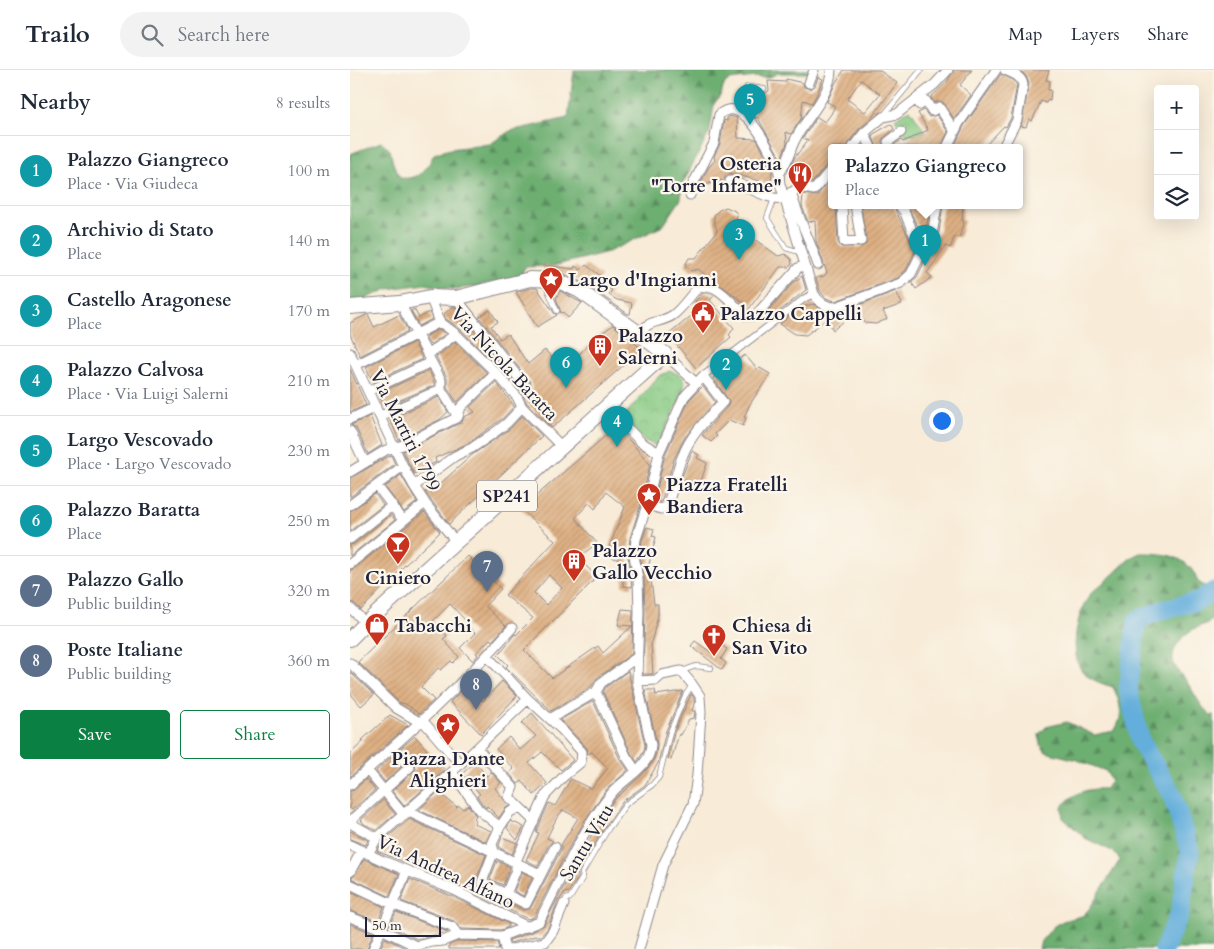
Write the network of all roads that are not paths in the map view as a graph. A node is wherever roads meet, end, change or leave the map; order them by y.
1 (814, 70) edge
2 (831, 70) edge
3 (921, 70) edge
4 (948, 70) edge
5 (996, 70) edge
6 (1005, 70) edge
7 (808, 82) dead end
8 (764, 89) dead end
9 (916, 100) junction
10 (743, 113) junction
11 (883, 117) junction
12 (954, 130) junction
13 (902, 132) dead end
14 (864, 133) junction
15 (888, 142) dead end
16 (855, 144) edge
17 (870, 144) edge
18 (948, 144) edge
19 (1005, 144) edge
20 (779, 173) junction
21 (828, 173) edge
22 (730, 181) dead end
23 (690, 195) dead end
24 (788, 195) junction
25 (774, 199) junction
26 (842, 209) edge
27 (856, 209) edge
28 (902, 209) edge
29 (936, 209) edge
30 (923, 250) junction
31 (800, 252) junction
32 (804, 265) junction
33 (818, 265) dead end
34 (544, 278) junction
35 (814, 294) junction
36 (430, 298) junction
37 (456, 298) junction
38 (400, 303) junction
39 (350, 307) edge
40 (557, 311) dead end
41 (440, 322) junction
42 (456, 334) junction
43 (640, 334) junction
44 (416, 335) junction
45 (350, 353) edge
46 (665, 354) junction
47 (429, 358) junction
48 (356, 365) junction
49 (496, 373) junction
50 (696, 379) junction
51 (526, 387) dead end
52 (441, 389) junction
53 (369, 392) junction
54 (522, 406) junction
55 (606, 406) junction
56 (378, 412) junction
57 (458, 416) junction
58 (350, 420) edge
59 (350, 431) edge
60 (394, 446) junction
61 (562, 447) junction
62 (658, 453) junction
63 (365, 463) junction
64 (403, 466) junction
65 (350, 472) edge
66 (377, 486) junction
67 (414, 486) junction
68 (425, 503) junction
69 (647, 503) junction
70 (350, 505) edge
71 (393, 505) junction
72 (403, 520) junction
73 (350, 539) edge
74 (456, 542) junction
75 (350, 564) edge
76 (350, 608) edge
77 (366, 623) junction
78 (512, 628) dead end
79 (350, 639) edge
80 (487, 656) junction
81 (636, 658) junction
82 (350, 663) edge
83 (711, 668) dead end
84 (681, 671) junction
85 (637, 681) junction
86 (692, 684) junction
87 (596, 692) junction
88 (528, 699) junction
89 (550, 719) junction
90 (422, 722) junction
91 (392, 748) junction
92 (477, 748) junction
93 (460, 764) junction
94 (367, 770) junction
95 (636, 771) junction
96 (452, 772) junction
97 (350, 786) edge
98 (384, 790) junction
99 (519, 808) junction
100 (406, 813) junction
101 (533, 820) junction
102 (350, 822) edge
103 (500, 827) junction
104 (377, 838) junction
105 (350, 845) edge
106 (555, 847) dead end
107 (494, 851) junction
108 (365, 852) junction
109 (516, 861) junction
110 (408, 871) junction
111 (350, 872) edge
112 (540, 874) junction
113 (350, 884) edge
114 (506, 894) junction
115 (392, 904) junction
116 (564, 904) joint
117 (352, 918) edge
118 (528, 927) junction
119 (350, 928) edge
120 (381, 929) junction
121 (458, 934) junction
122 (502, 936) junction
123 (444, 945) edge
124 (414, 947) edge
125 (372, 949) edge
126 (505, 949) edge
127 (512, 949) edge
128 (639, 949) edge

1 - 7 street
2 - 20 street
3 - 11 lane
4 - 9 street
5 - 12 street
6 - 19 street
8 - 10 lane
9 - 11 street
9 - 12 street
10 - 20 street
10 - 23 street
11 - 14 street
12 - 18 street
13 - 15 street
14 - 16 street
14 - 17 street
20 - 24 street
21 - 24 street
22 - 25 street
24 - 25 street
24 - 31 street
24 - 33 street
25 - 31 lane
26 - 27 street
28 - 30 street
29 - 30 street
30 - 35 street
31 - 32 street
32 - 35 street
32 - 43 street
34 - 37 main road
34 - 40 lane
34 - 43 main road
35 - 50 street
36 - 37 main road
36 - 38 main road
36 - 41 street, Via Nicola Baratta
37 - 51 street
38 - 39 main road
38 - 44 street
41 - 42 street, Via Nicola Baratta
41 - 44 street
42 - 47 street
42 - 49 street, Via Nicola Baratta
43 - 46 main road
44 - 47 street
44 - 48 street
45 - 48 street, Via Martiri 1799
46 - 50 street
46 - 55 main road, SP241
47 - 52 street
47 - 53 street
48 - 53 street, Via Martiri 1799
49 - 54 street, Via Nicola Baratta
49 - 57 street
50 - 62 street
50 - 69 street
52 - 56 street
52 - 57 street
53 - 56 street, Via Martiri 1799
54 - 61 street, Via Nicola Baratta
54 - 67 street
55 - 61 main road, SP241
55 - 62 street
56 - 58 street
56 - 60 street, Via Martiri 1799
57 - 60 street
59 - 63 street
60 - 63 street
60 - 64 street, Via Martiri 1799
61 - 74 main road, SP241
62 - 69 street
63 - 65 street
64 - 66 street
64 - 67 street, Via Martiri 1799
66 - 70 street
66 - 71 street
67 - 68 street, Via Martiri 1799
68 - 72 street
68 - 74 street, Via Martiri 1799
69 - 81 street
71 - 72 street
71 - 73 street
72 - 75 street
74 - 77 main road, SP241
76 - 77 street
77 - 79 main road, SP241
78 - 80 street
80 - 88 street
80 - 90 street
81 - 85 street
81 - 87 street
82 - 90 street
83 - 84 lane
84 - 85 street
84 - 86 street
85 - 95 street
86 - 116 lane, Santu Vitu
86 - 128 street
87 - 89 street
87 - 95 street
88 - 89 street
88 - 92 street
89 - 101 street
90 - 91 street
90 - 93 street
91 - 94 street
91 - 98 street
92 - 93 street
92 - 99 street
93 - 96 street
94 - 97 street
94 - 98 street
95 - 118 street
96 - 100 street
96 - 103 street
98 - 100 street
98 - 102 street
99 - 101 street
99 - 103 street
100 - 104 street
100 - 107 street
101 - 109 street
102 - 104 street
103 - 107 street
104 - 108 street
105 - 108 street, Via Andrea Alfano
106 - 112 street
107 - 109 street
107 - 114 street
108 - 110 street, Via Andrea Alfano
108 - 111 street
109 - 112 street
109 - 114 street
110 - 115 street
110 - 118 street, Via Andrea Alfano
112 - 114 street
113 - 115 street
115 - 120 street
115 - 121 street
116 - 127 street
117 - 119 street
117 - 120 street
118 - 122 street
120 - 124 street
120 - 125 street
121 - 122 street
121 - 123 street
122 - 126 street
123 - 124 street

